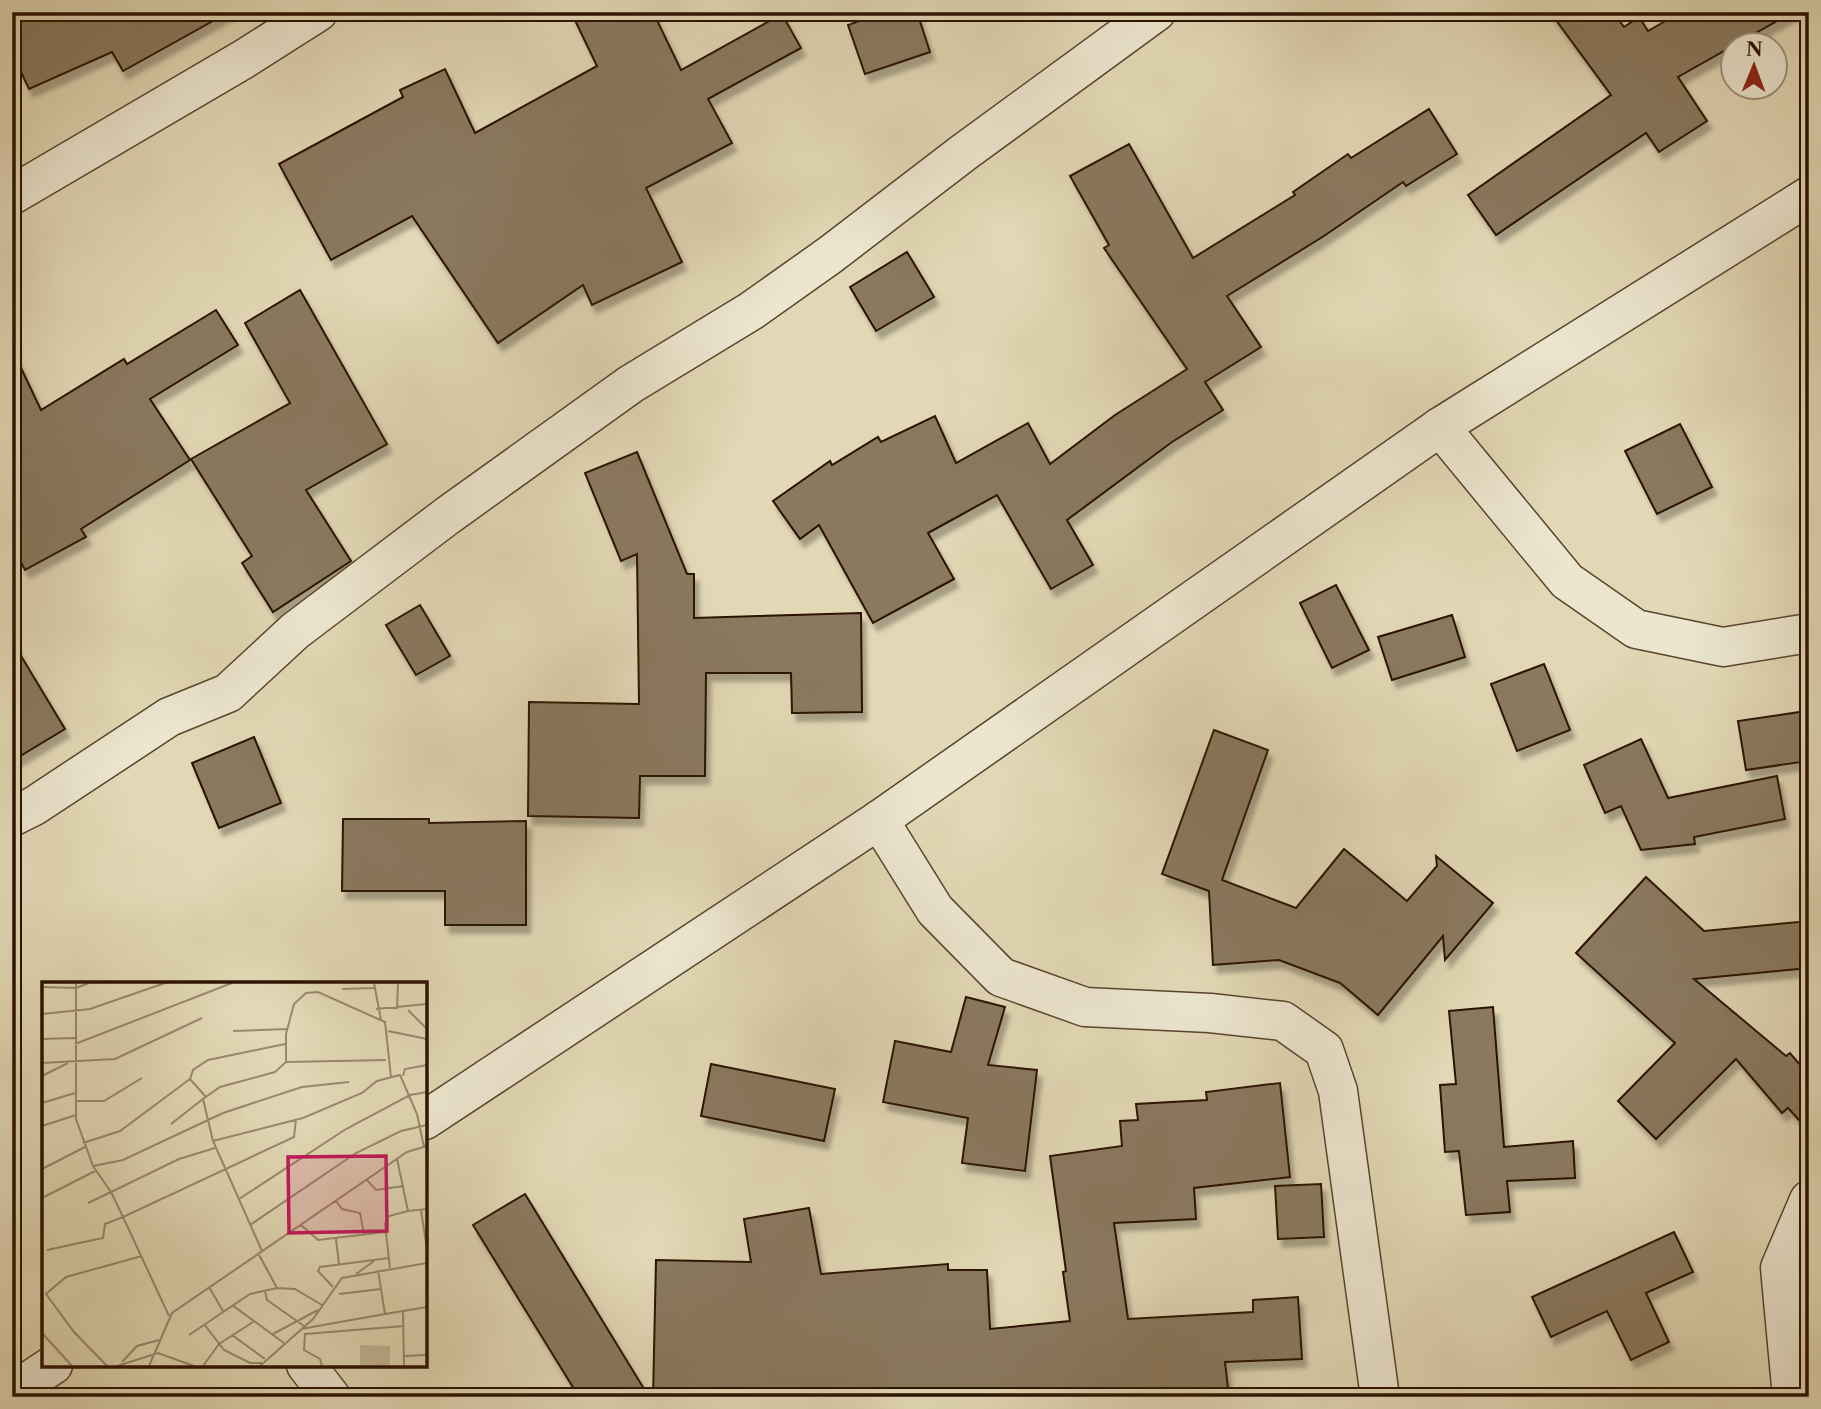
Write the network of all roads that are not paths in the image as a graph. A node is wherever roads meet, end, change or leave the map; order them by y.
1 (318, 12) edge
2 (1156, 12) edge
3 (12, 195) edge
4 (1809, 196) edge
5 (1440, 427) junction
6 (1809, 633) edge
7 (12, 817) edge
8 (879, 820) junction
9 (427, 1119) edge
10 (1809, 1200) edge
11 (50, 1367) edge
12 (308, 1367) edge
13 (12, 1392) edge
14 (331, 1397) edge
15 (1380, 1397) edge
16 (1793, 1397) edge

1 - 3 street
2 - 7 street
4 - 5 street
5 - 6 street
5 - 8 street
8 - 9 street
8 - 15 street
10 - 16 street
11 - 13 street
12 - 14 street

